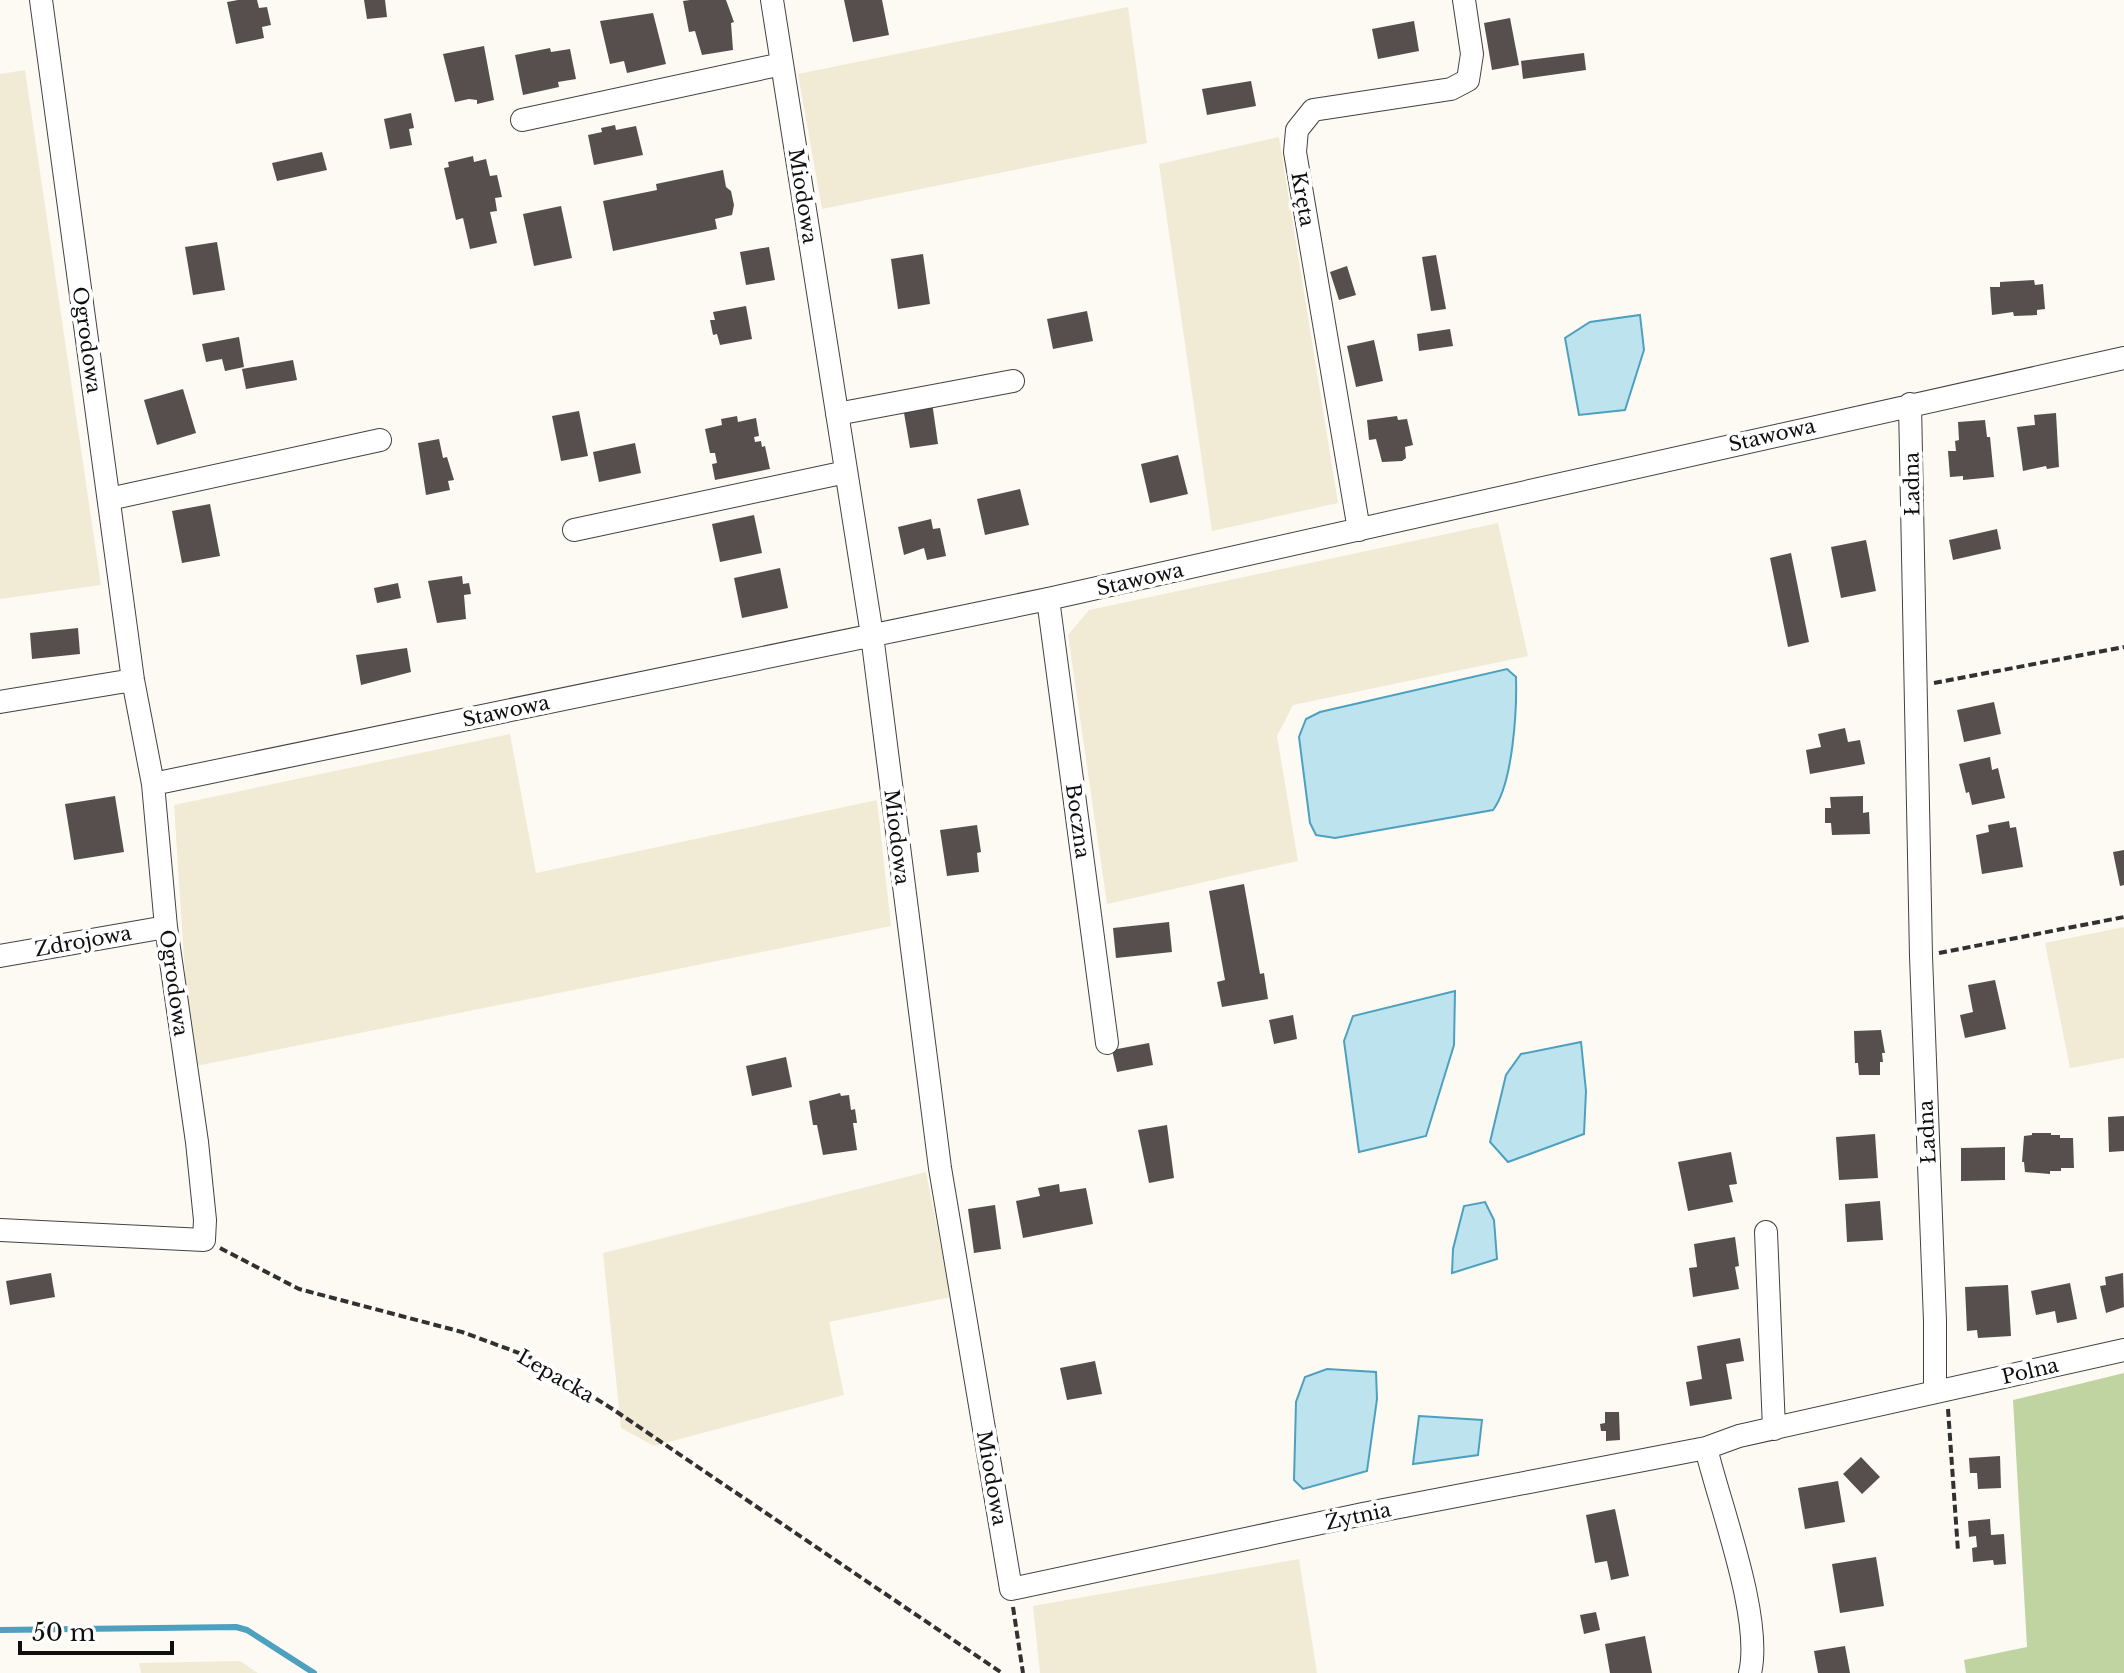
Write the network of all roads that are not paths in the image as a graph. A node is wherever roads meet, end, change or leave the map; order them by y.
1 (41, 0) edge
2 (772, 0) edge
3 (1464, 0) edge
4 (782, 64) junction
5 (522, 120) dead end
6 (2124, 358) edge
7 (1013, 381) dead end
8 (1910, 404) junction
9 (837, 414) junction
10 (380, 440) dead end
11 (846, 472) junction
12 (109, 499) junction
13 (574, 530) dead end
14 (1359, 530) junction
15 (1048, 599) junction
16 (872, 635) junction
17 (133, 680) junction
18 (0, 702) edge
19 (153, 784) junction
20 (166, 927) junction
21 (0, 956) edge
22 (1107, 1043) dead end
23 (0, 1230) edge
24 (1766, 1232) dead end
25 (2124, 1350) edge
26 (1941, 1391) junction
27 (1774, 1429) junction
28 (1706, 1448) junction
29 (1011, 1589) joint
30 (1750, 1673) edge

1 - 12 street, Ogrodowa
2 - 4 street, Miodowa
3 - 14 street, Kręta
4 - 5 street
4 - 9 street, Miodowa
6 - 8 street, Stawowa
7 - 9 street
8 - 14 street, Stawowa
8 - 26 street, Ładna
9 - 11 street, Miodowa
10 - 12 street
11 - 13 street
11 - 16 street, Miodowa
12 - 17 street, Ogrodowa
14 - 15 street, Stawowa
15 - 16 street, Stawowa
15 - 22 street, Boczna
16 - 19 street, Stawowa
16 - 29 street, Miodowa
17 - 18 street
17 - 19 street, Ogrodowa
19 - 20 street, Ogrodowa
20 - 21 street, Zdrojowa
20 - 23 street, Ogrodowa
24 - 27 street
25 - 26 street, Polna
26 - 27 street
27 - 28 street
28 - 29 street, Żytnia
28 - 30 street

